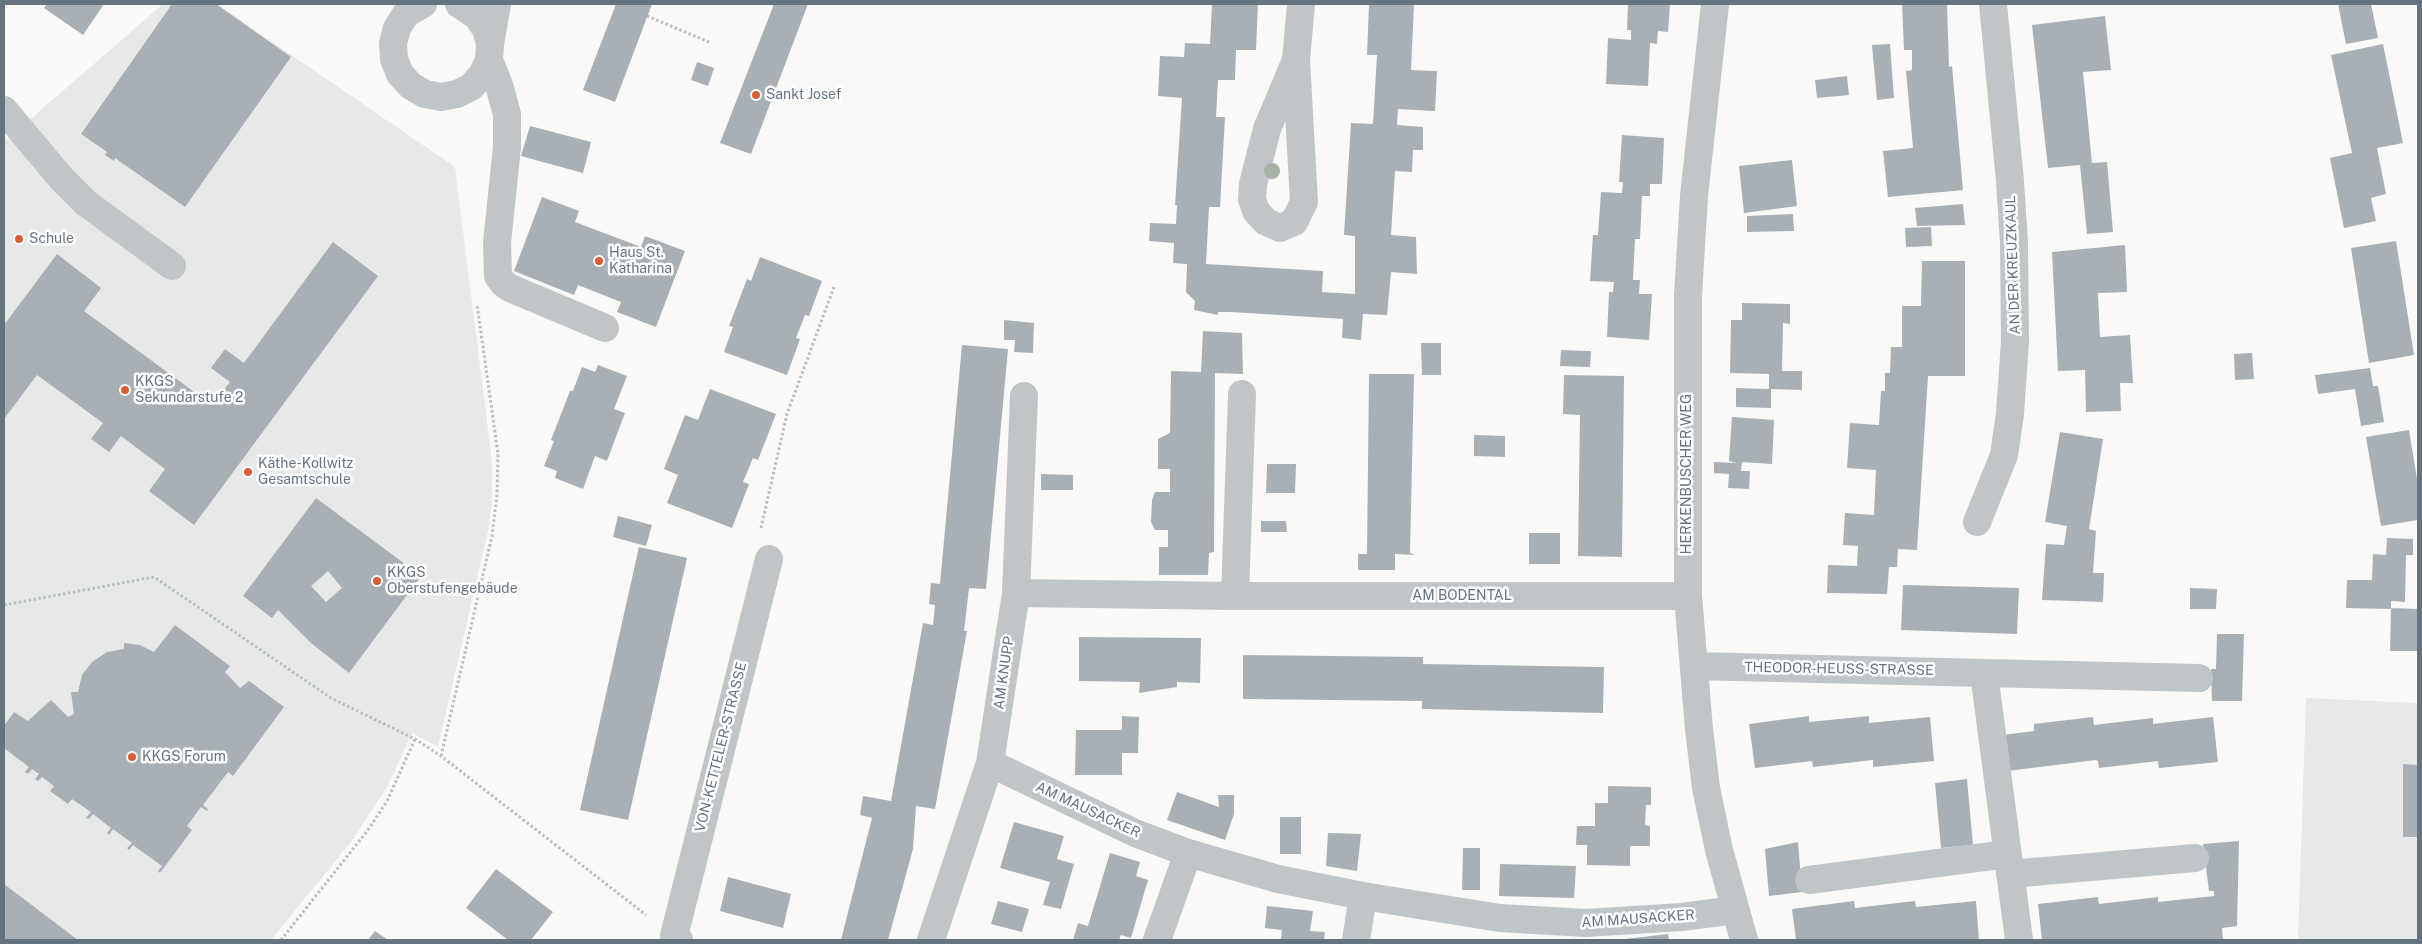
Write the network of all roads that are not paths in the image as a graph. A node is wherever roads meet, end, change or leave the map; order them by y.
1 (423, 4) edge
2 (459, 4) edge
3 (497, 4) edge
4 (1300, 4) edge
5 (1715, 4) edge
6 (1993, 4) edge
7 (489, 52) junction
8 (1296, 60) junction
9 (4, 110) edge
10 (172, 266) dead end
11 (605, 328) dead end
12 (1242, 394) dead end
13 (1024, 396) dead end
14 (1977, 522) dead end
15 (769, 559) road end
16 (1016, 593) junction
17 (1235, 596) junction
18 (1688, 596) junction
19 (1694, 666) junction
20 (1984, 673) junction
21 (2199, 678) dead end
22 (990, 763) junction
23 (1188, 853) junction
24 (2195, 858) dead end
25 (2008, 864) junction
26 (1809, 880) dead end
27 (1363, 896) junction
28 (1735, 910) junction
29 (1541, 931) edge
30 (676, 938) edge
31 (931, 940) edge
32 (1157, 940) edge
33 (1356, 940) edge
34 (1744, 940) edge
35 (2019, 940) edge

1 - 7 street
2 - 7 street
3 - 7 street
4 - 8 street
5 - 18 street, HERKENBUSCHER WEG
6 - 14 street, AN DER KREUZKAUL
7 - 11 street
8 - 8 street
9 - 10 street
12 - 17 street
13 - 16 street, AM KNUPP
15 - 30 street, VON-KETTELER-STRASSE
16 - 17 street, AM BODENTAL
16 - 22 street, AM KNUPP
17 - 18 street, AM BODENTAL
18 - 19 street, HERKENBUSCHER WEG
19 - 20 street, THEODOR-HEUSS-STRASSE
19 - 28 street, HERKENBUSCHER WEG
20 - 21 street, THEODOR-HEUSS-STRASSE
20 - 25 street
22 - 23 street, AM MAUSACKER
22 - 31 street, AM KNUPP
23 - 27 street, AM MAUSACKER
23 - 32 street
24 - 25 street
25 - 26 street
25 - 35 street
27 - 29 street, AM MAUSACKER
27 - 33 street
28 - 29 street, AM MAUSACKER
28 - 34 street, HERKENBUSCHER WEG

